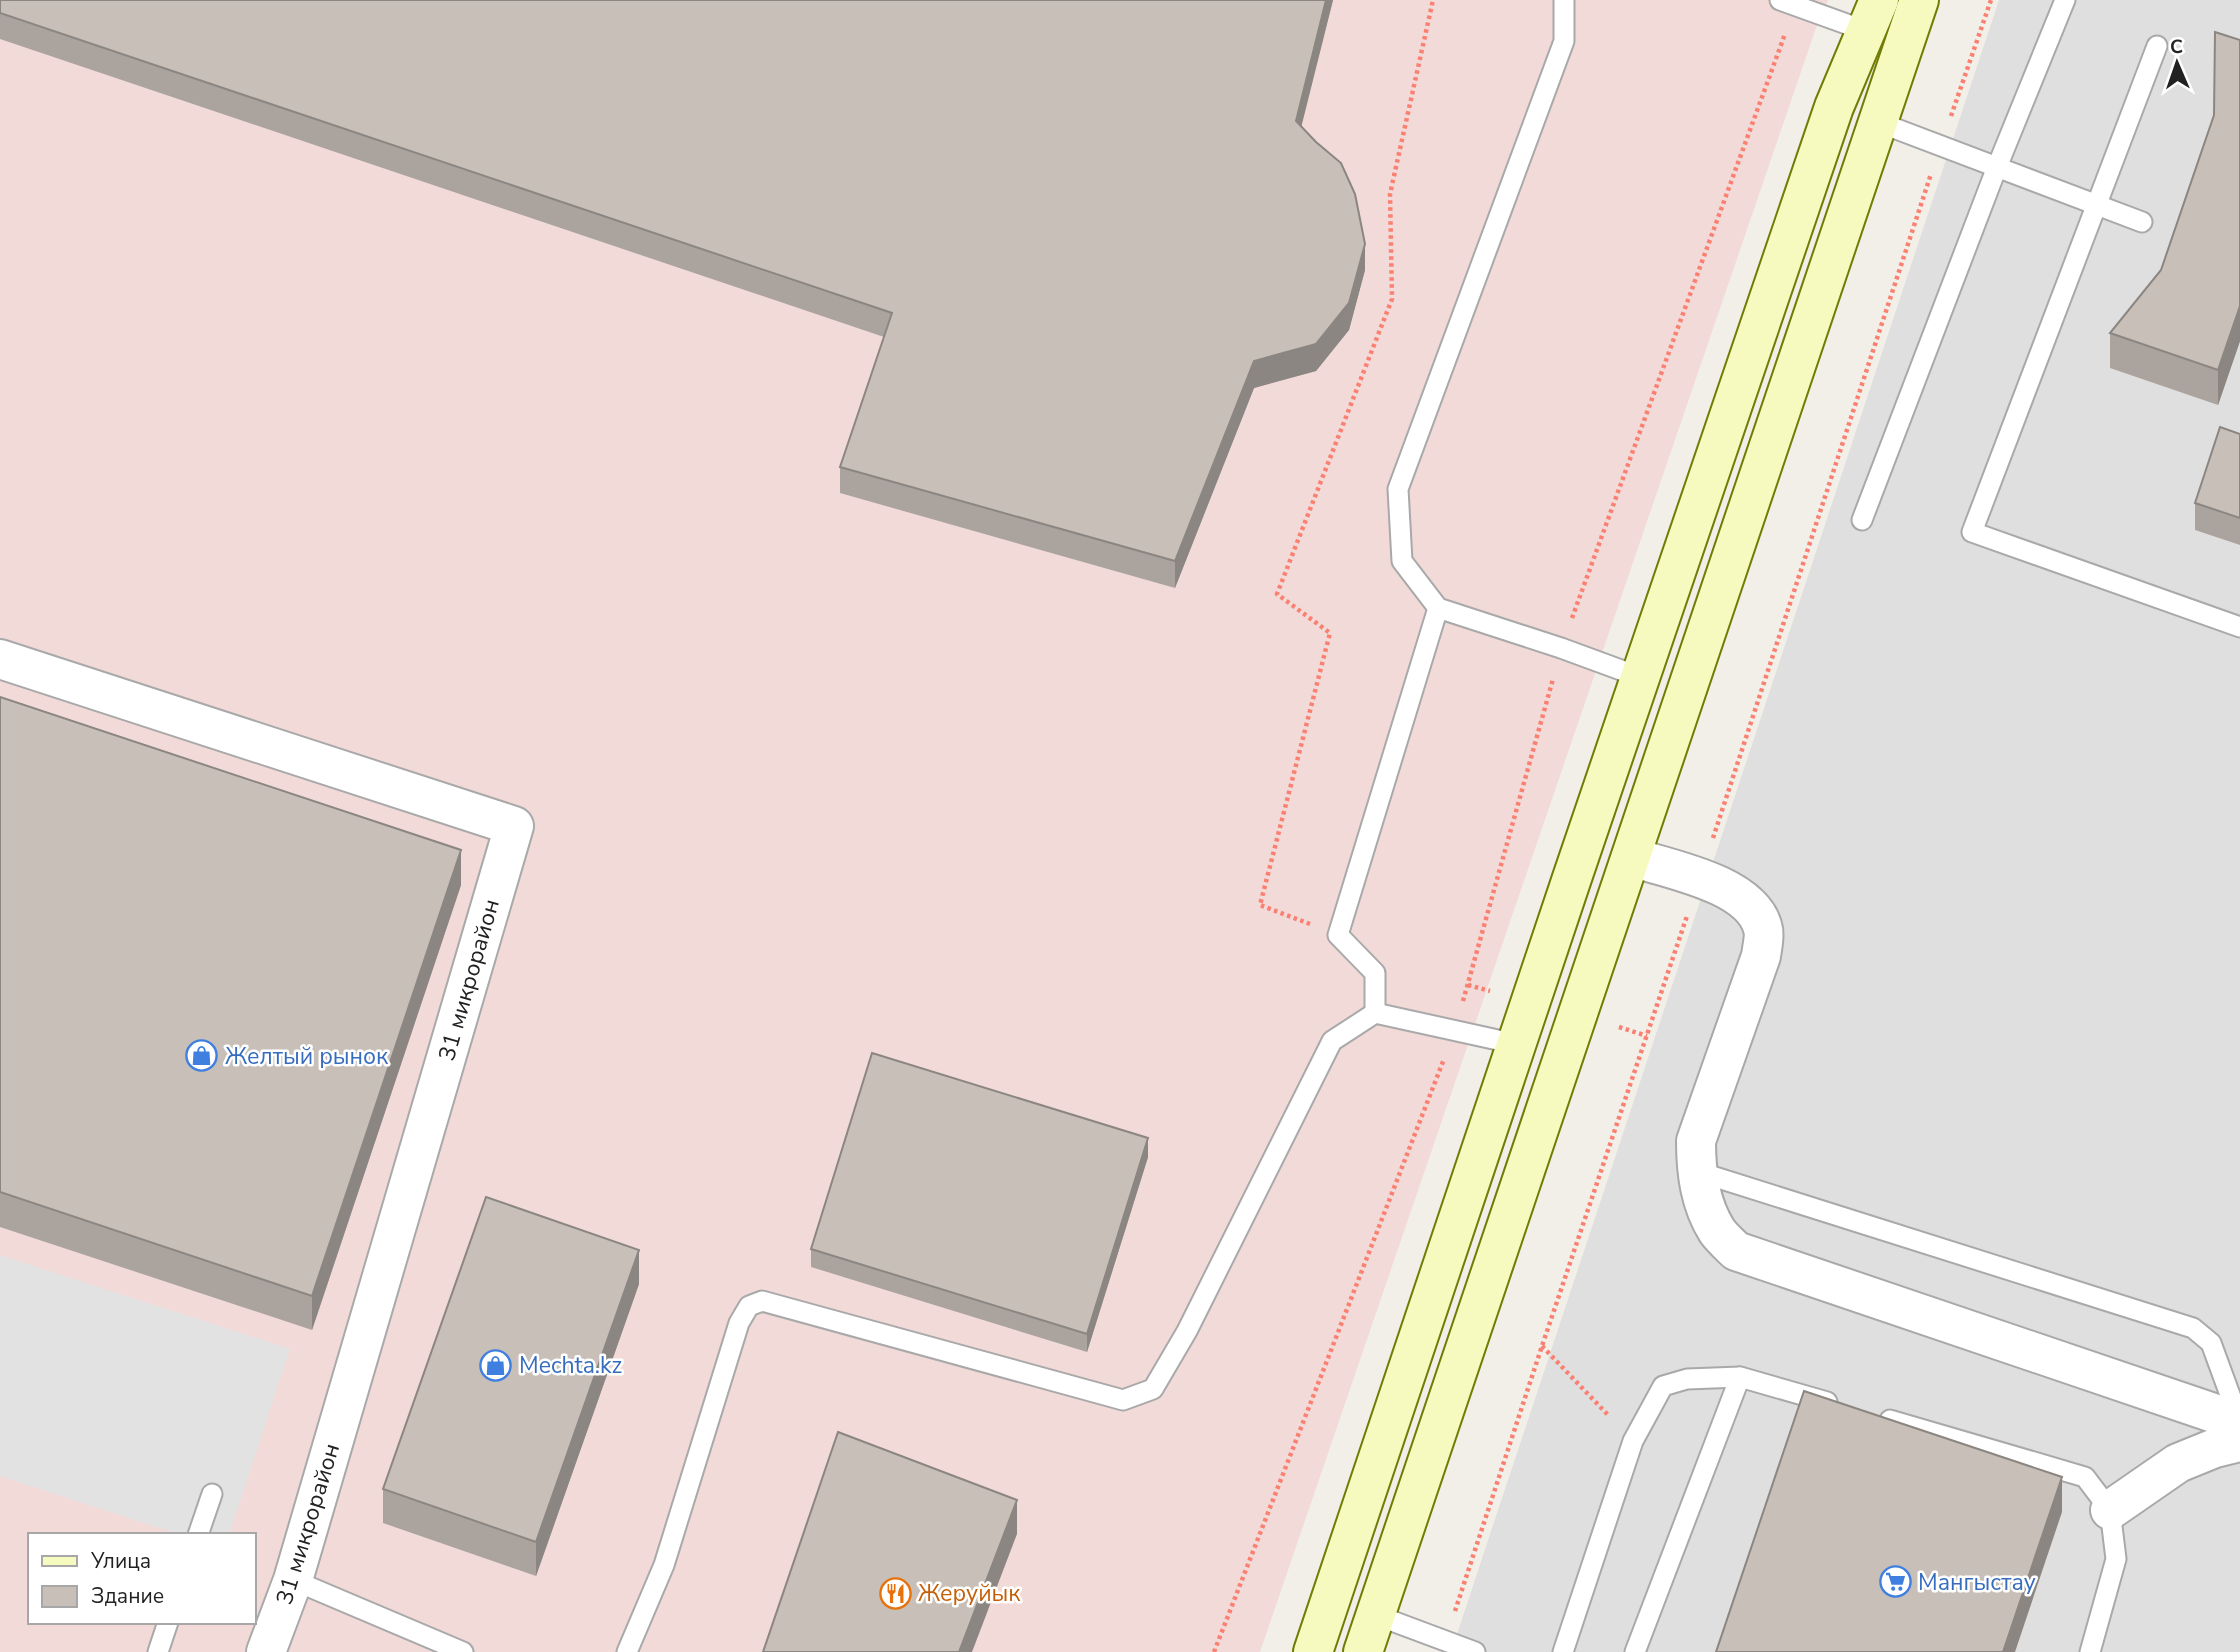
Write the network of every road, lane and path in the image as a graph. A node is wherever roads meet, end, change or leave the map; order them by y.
1 (1433, 0) edge
2 (1564, 0) edge
3 (1919, 0) edge
4 (1991, 0) edge
5 (2065, 0) edge
6 (1788, 3) edge
7 (1872, 15) edge
8 (2157, 46) dead end
9 (1878, 122) junction
10 (1941, 146) junction
11 (1997, 167) junction
12 (2096, 205) junction
13 (2142, 222) dead end
14 (1861, 520) dead end
15 (1438, 608) junction
16 (2240, 628) edge
17 (1562, 648) junction
18 (0, 659) edge
19 (1640, 677) junction
20 (1631, 857) junction
21 (1699, 878) junction
22 (1338, 935) junction
23 (1375, 1013) junction
24 (1455, 1031) junction
25 (1516, 1044) junction
26 (1696, 1171) junction
27 (1542, 1346) junction
28 (1740, 1377) junction
29 (1846, 1408) edge
30 (1873, 1415) edge
31 (2240, 1422) edge
32 (1633, 1441) junction
33 (2240, 1443) edge
34 (212, 1494) dead end
35 (2110, 1510) junction
36 (199, 1533) edge
37 (293, 1580) junction
38 (1376, 1615) junction
39 (167, 1624) edge
40 (1445, 1641) junction
41 (158, 1652) edge
42 (266, 1652) edge
43 (463, 1652) edge
44 (627, 1652) edge
45 (1214, 1652) edge
46 (1313, 1652) edge
47 (1363, 1652) edge
48 (1475, 1652) edge
49 (1563, 1652) edge
50 (1634, 1652) edge
51 (2091, 1652) edge

1 - 22 path
2 - 15 lane
3 - 9 main road
4 - 10 path
5 - 11 lane
6 - 7 lane
6 - 17 path
7 - 19 main road
8 - 12 lane
9 - 10 lane
9 - 20 main road
10 - 11 lane
10 - 21 path
11 - 12 lane
11 - 14 lane
12 - 13 lane
12 - 16 lane
15 - 17 lane
15 - 22 lane
17 - 19 lane
17 - 24 path
18 - 37 street, 31 микрорайон
19 - 25 main road
20 - 21 street
20 - 38 main road
21 - 26 street
21 - 27 path
22 - 23 lane
23 - 24 lane
23 - 44 lane
24 - 25 lane
24 - 45 path
25 - 46 main road
26 - 31 street
26 - 31 lane
27 - 32 path
27 - 40 path
28 - 29 lane
28 - 32 lane
28 - 50 lane
30 - 35 lane
32 - 49 lane
33 - 35 street
34 - 36 lane
35 - 51 lane
37 - 42 street, 31 микрорайон
37 - 43 lane
38 - 40 lane
38 - 47 main road
39 - 41 lane
40 - 48 lane

